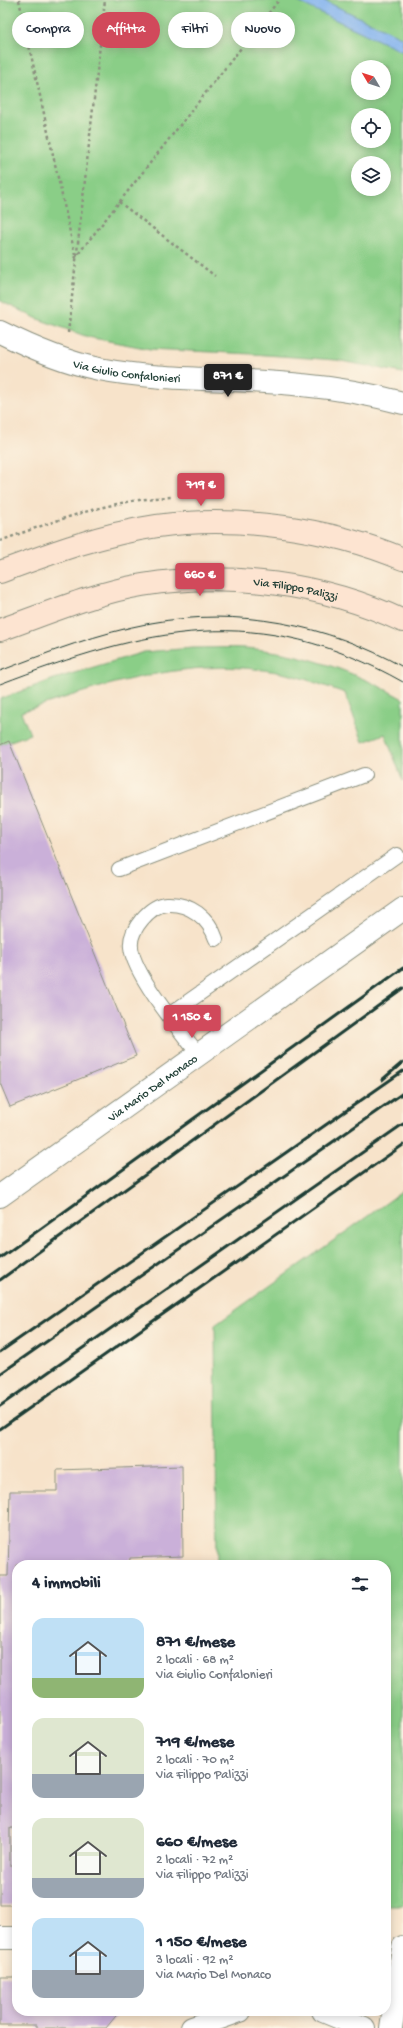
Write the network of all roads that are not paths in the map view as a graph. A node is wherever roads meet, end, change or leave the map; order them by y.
1 (0, 332) edge
2 (403, 403) edge
3 (403, 559) edge
4 (0, 572) edge
5 (403, 621) edge
6 (0, 630) edge
7 (364, 775) dead end
8 (397, 855) dead end
9 (119, 869) dead end
10 (403, 909) edge
11 (216, 939) dead end
12 (169, 1014) junction
13 (198, 1055) junction
14 (0, 1196) edge
15 (0, 1938) edge
16 (12, 1938) edge
17 (391, 1942) edge
18 (403, 1942) edge
19 (403, 1947) edge
20 (213, 2016) edge
21 (335, 2016) edge
22 (202, 2018) edge
23 (364, 2028) edge
24 (391, 2028) edge

1 - 2 street, Via Giulio Confalonieri
3 - 4 main road
5 - 6 main road, Via Filippo Palizzi
7 - 9 lane
8 - 12 lane
10 - 13 street, Via Mario Del Monaco
11 - 12 lane
12 - 13 lane
13 - 14 street, Via Mario Del Monaco
15 - 16 street
17 - 18 street
19 - 24 street
20 - 22 street
21 - 23 street

